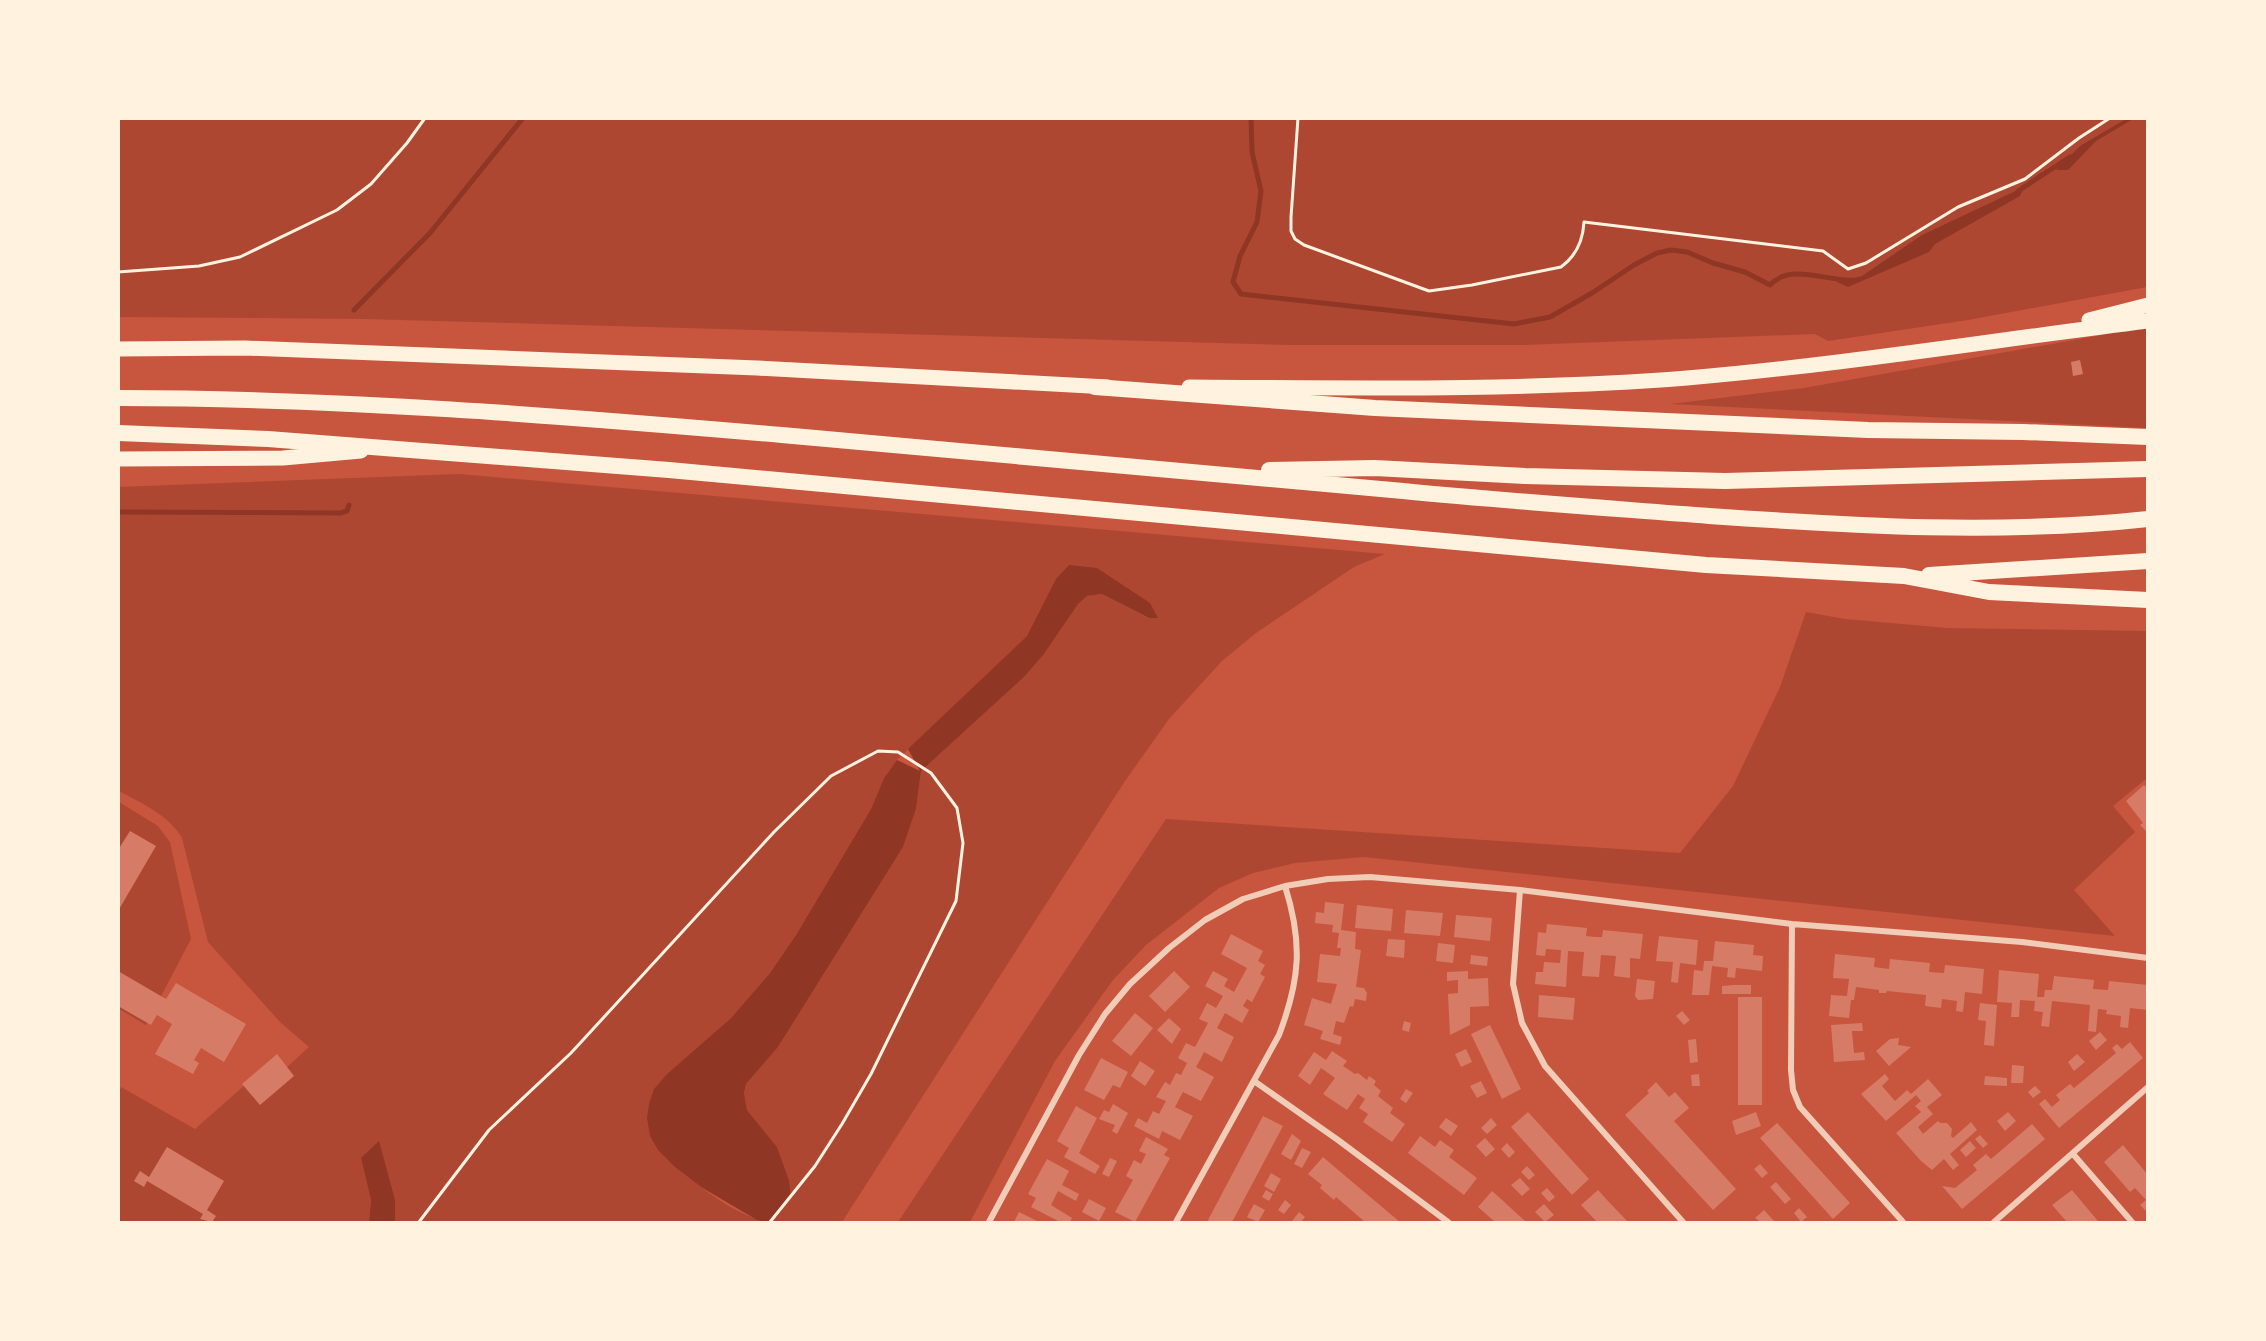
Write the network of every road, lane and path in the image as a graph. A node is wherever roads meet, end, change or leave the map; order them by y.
1 (425, 118) edge
2 (1298, 118) edge
3 (2110, 118) edge
4 (118, 272) edge
5 (2148, 305) edge
6 (2148, 321) edge
7 (2022, 336) junction
8 (118, 350) edge
9 (1095, 387) junction
10 (118, 398) edge
11 (118, 433) edge
12 (2148, 437) edge
13 (387, 449) junction
14 (118, 459) edge
15 (2148, 469) edge
16 (1184, 471) junction
17 (2148, 519) edge
18 (2148, 561) edge
19 (1904, 576) junction
20 (2148, 600) edge
21 (1285, 886) junction
22 (1520, 890) junction
23 (1792, 924) junction
24 (2148, 958) edge
25 (1254, 1081) junction
26 (2148, 1087) edge
27 (2073, 1154) junction
28 (419, 1222) edge
29 (770, 1222) edge
30 (989, 1222) edge
31 (1176, 1222) edge
32 (1448, 1222) edge
33 (1683, 1222) edge
34 (1903, 1222) edge
35 (1994, 1222) edge
36 (2132, 1222) edge

1 - 4 path
2 - 3 path
5 - 7 highway
6 - 7 highway
7 - 9 highway
8 - 9 highway
9 - 12 highway
10 - 16 highway
11 - 13 highway
13 - 14 highway
13 - 19 highway
15 - 16 highway
16 - 17 highway
18 - 19 highway
19 - 20 highway
21 - 22 street
21 - 25 street
21 - 30 street
22 - 23 street
22 - 33 street
23 - 24 street
23 - 34 street
25 - 31 street
25 - 32 street
26 - 27 street
27 - 35 street
27 - 36 street
28 - 29 path

